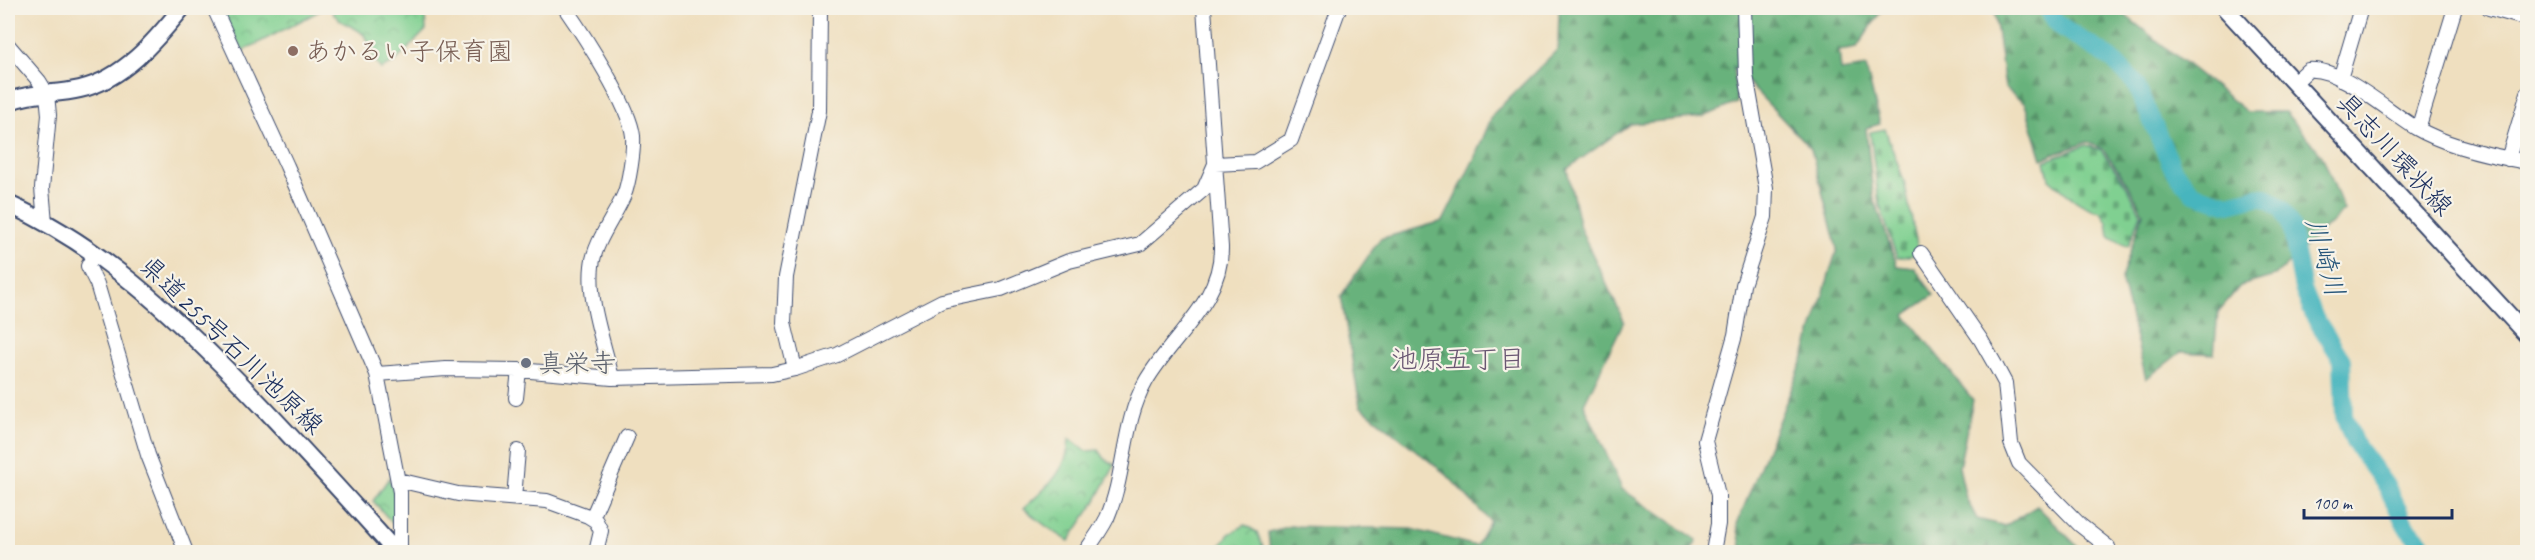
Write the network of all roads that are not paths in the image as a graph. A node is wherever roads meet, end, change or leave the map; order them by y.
1 (182, 8) edge
2 (214, 8) edge
3 (565, 8) edge
4 (820, 8) edge
5 (1204, 8) edge
6 (1339, 8) edge
7 (1744, 8) edge
8 (2225, 8) edge
9 (2361, 8) edge
10 (2455, 8) edge
11 (2489, 8) edge
12 (2528, 19) edge
13 (8, 45) edge
14 (2340, 78) junction
15 (2295, 82) junction
16 (2528, 93) edge
17 (47, 94) junction
18 (8, 102) edge
19 (2418, 129) junction
20 (2508, 159) junction
21 (1215, 164) junction
22 (2528, 165) edge
23 (8, 204) edge
24 (45, 222) junction
25 (95, 252) junction
26 (1921, 253) dead end
27 (2528, 336) edge
28 (795, 369) junction
29 (519, 370) junction
30 (377, 374) junction
31 (612, 378) junction
32 (516, 398) dead end
33 (627, 437) dead end
34 (518, 451) dead end
35 (398, 480) junction
36 (514, 498) junction
37 (592, 518) junction
38 (186, 552) edge
39 (398, 552) edge
40 (596, 552) edge
41 (1085, 552) edge
42 (1713, 552) edge
43 (2109, 552) edge

1 - 17 main road
2 - 30 street
3 - 31 street
4 - 28 street
5 - 21 street
6 - 21 street
7 - 42 street
8 - 15 main road, 具志川環状線
9 - 14 street
10 - 19 street
11 - 12 street
13 - 17 street
14 - 15 street
14 - 19 street
15 - 27 main road, 具志川環状線
16 - 20 street
17 - 18 main road
17 - 24 street
19 - 20 street
20 - 22 street
21 - 28 street
21 - 41 street
23 - 24 main road, 県道255号石川池原線
24 - 25 main road, 県道255号石川池原線
25 - 38 street
25 - 39 main road, 県道255号石川池原線
26 - 43 street
28 - 31 street
29 - 30 street
29 - 31 street
29 - 32 street
30 - 35 street
33 - 37 street
34 - 36 street
35 - 36 street
35 - 39 street
36 - 37 street
37 - 40 street

